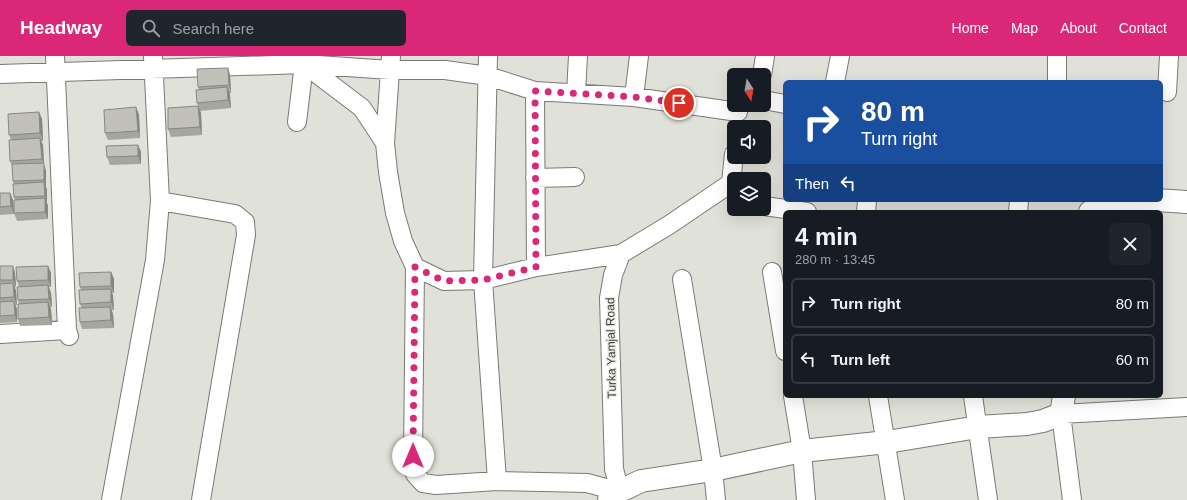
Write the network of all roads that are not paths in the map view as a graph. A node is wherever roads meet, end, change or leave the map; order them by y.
1 (488, 56) edge
2 (578, 56) edge
3 (639, 56) edge
4 (765, 56) edge
5 (840, 56) edge
6 (1057, 56) edge
7 (1170, 56) edge
8 (305, 60) edge
9 (236, 61) edge
10 (153, 63) edge
11 (391, 63) edge
12 (56, 64) edge
13 (763, 68) edge
14 (0, 74) edge
15 (488, 76) junction
16 (835, 80) edge
17 (1057, 80) edge
18 (535, 91) junction
19 (1167, 92) dead end
20 (576, 93) junction
21 (634, 97) junction
22 (771, 101) edge
23 (783, 104) edge
24 (742, 115) edge
25 (297, 122) dead end
26 (385, 143) junction
27 (574, 177) dead end
28 (535, 178) junction
29 (727, 192) edge
30 (1163, 200) edge
31 (160, 201) junction
32 (1132, 202) edge
33 (1187, 202) edge
34 (771, 207) edge
35 (793, 210) edge
36 (1096, 210) edge
37 (621, 254) junction
38 (415, 267) junction
39 (536, 267) junction
40 (772, 272) dead end
41 (682, 279) dead end
42 (483, 280) junction
43 (0, 334) edge
44 (783, 339) edge
45 (793, 398) edge
46 (878, 398) edge
47 (973, 398) edge
48 (1062, 405) edge
49 (1187, 407) edge
50 (978, 427) junction
51 (887, 442) junction
52 (802, 451) junction
53 (713, 470) junction
54 (497, 481) junction
55 (614, 496) edge
56 (111, 500) edge
57 (201, 500) edge
58 (716, 500) edge
59 (806, 500) edge
60 (895, 500) edge
61 (988, 500) edge
62 (1072, 500) edge

1 - 15 street
2 - 20 street
3 - 21 street
4 - 13 street
5 - 16 street
6 - 17 street
7 - 19 street
8 - 9 street
8 - 11 street
8 - 25 street
8 - 26 street
9 - 10 street
10 - 12 street
10 - 31 street
11 - 15 street
11 - 26 street
12 - 14 street
12 - 43 street
15 - 18 street
15 - 42 street
18 - 20 street
18 - 28 street
20 - 21 street
21 - 24 street
22 - 23 street
26 - 38 street
27 - 28 street
28 - 39 street
29 - 37 street
30 - 33 main road
31 - 56 street
31 - 57 street
32 - 36 main road
34 - 35 street
37 - 39 street
37 - 55 street, Turka Yamjal Road
38 - 42 street
38 - 54 street
39 - 42 street
40 - 44 street
41 - 53 street
42 - 54 street
45 - 52 street
46 - 51 street
47 - 50 street
48 - 49 street
48 - 50 main road
48 - 62 street
50 - 51 main road
50 - 61 street
51 - 52 main road
51 - 60 street
52 - 53 main road
52 - 59 street
53 - 55 main road
53 - 58 street
54 - 55 street

